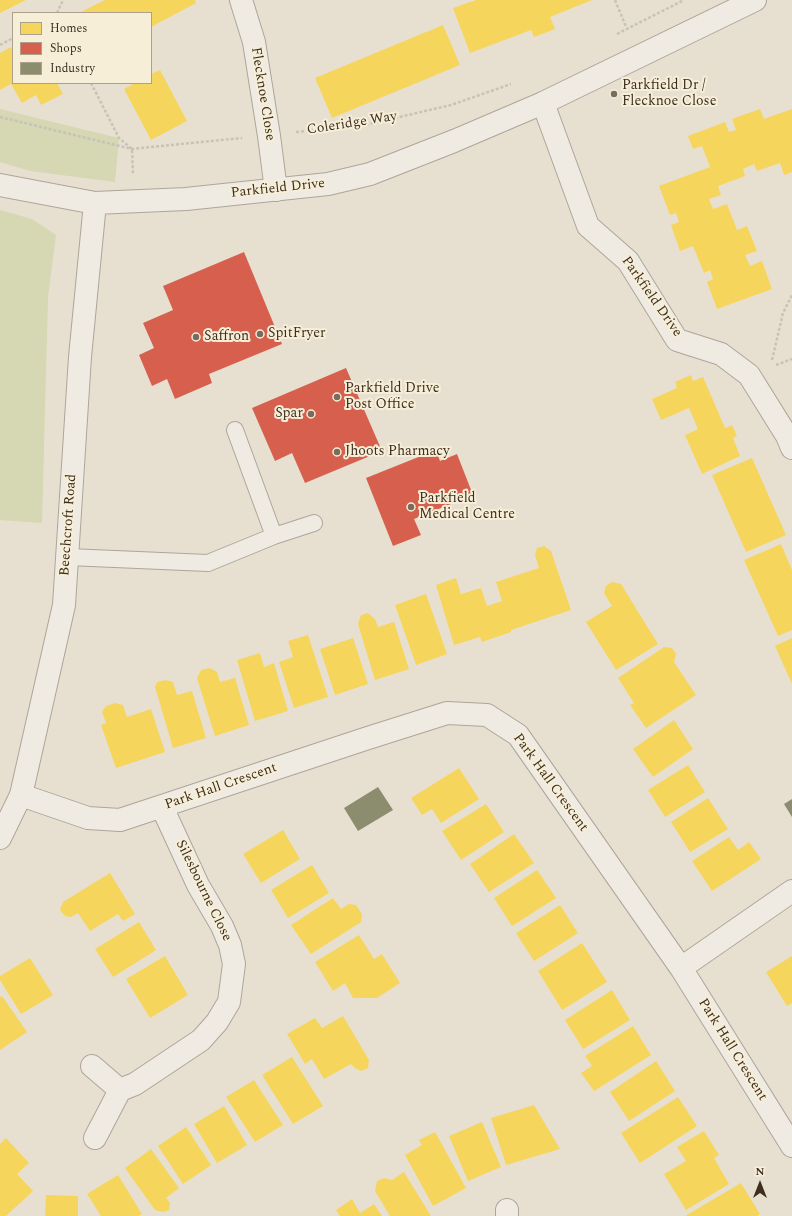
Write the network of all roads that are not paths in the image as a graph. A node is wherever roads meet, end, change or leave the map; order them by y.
1 (241, 0) edge
2 (755, 0) edge
3 (543, 104) junction
4 (0, 185) edge
5 (276, 190) junction
6 (95, 204) junction
7 (234, 430) dead end
8 (790, 440) edge
9 (314, 523) dead end
10 (274, 536) junction
11 (68, 556) junction
12 (21, 794) junction
13 (162, 807) junction
14 (0, 838) edge
15 (792, 890) edge
16 (681, 968) junction
17 (92, 1066) dead end
18 (120, 1090) junction
19 (95, 1138) dead end
20 (792, 1146) edge

1 - 5 street, Flecknoe Close
2 - 3 street, Parkfield Drive
3 - 5 street, Parkfield Drive
3 - 8 street, Parkfield Drive
4 - 6 street, Parkfield Drive
5 - 6 street, Parkfield Drive
6 - 11 street, Beechcroft Road
7 - 10 lane
9 - 10 lane
10 - 11 lane
11 - 12 street, Beechcroft Road
12 - 13 street, Park Hall Crescent
12 - 14 street, Beechcroft Road
13 - 16 street, Park Hall Crescent
13 - 18 street, Silesbourne Close
15 - 16 street
16 - 20 street, Park Hall Crescent
17 - 18 street
18 - 19 street

